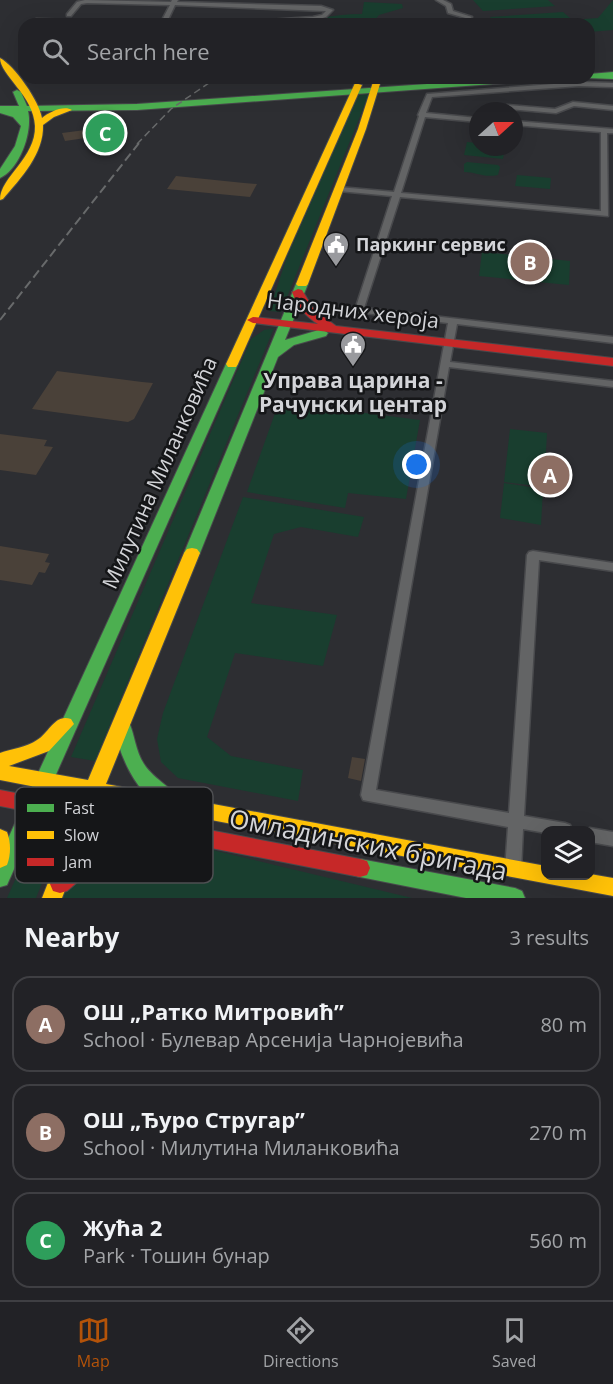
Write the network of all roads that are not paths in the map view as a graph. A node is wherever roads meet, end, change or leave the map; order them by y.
1 (303, 0) edge
2 (439, 0) edge
3 (174, 2) edge
4 (301, 8) junction
5 (69, 15) dead end
6 (469, 17) dead end
7 (166, 18) edge
8 (317, 18) edge
9 (0, 60) edge
10 (0, 74) edge
11 (595, 74) edge
12 (613, 74) edge
13 (18, 80) edge
14 (22, 84) edge
15 (400, 84) edge
16 (465, 84) edge
17 (526, 84) edge
18 (587, 84) edge
19 (424, 85) junction
20 (376, 86) junction
21 (613, 86) edge
22 (357, 87) junction
23 (303, 94) junction
24 (0, 103) edge
25 (31, 107) junction
26 (523, 108) edge
27 (613, 108) edge
28 (0, 109) edge
29 (370, 109) junction
30 (344, 112) junction
31 (422, 113) junction
32 (469, 115) edge
33 (469, 119) edge
34 (26, 124) junction
35 (523, 124) edge
36 (604, 130) junction
37 (613, 131) edge
38 (0, 175) edge
39 (339, 189) junction
40 (396, 194) junction
41 (0, 197) edge
42 (298, 292) junction
43 (253, 320) junction
44 (453, 321) junction
45 (286, 324) junction
46 (339, 330) junction
47 (613, 340) edge
48 (449, 343) junction
49 (274, 356) junction
50 (613, 362) edge
51 (446, 364) junction
52 (613, 384) edge
53 (613, 567) edge
54 (73, 716) junction
55 (122, 724) junction
56 (0, 761) edge
57 (0, 772) edge
58 (44, 781) junction
59 (41, 787) edge
60 (74, 787) edge
61 (96, 787) edge
62 (152, 787) edge
63 (0, 798) edge
64 (15, 802) edge
65 (213, 813) edge
66 (516, 822) junction
67 (541, 827) edge
68 (595, 836) edge
69 (0, 838) edge
70 (213, 839) edge
71 (613, 839) edge
72 (15, 845) edge
73 (0, 859) edge
74 (513, 870) junction
75 (541, 874) edge
76 (0, 878) edge
77 (574, 880) edge
78 (613, 887) edge
79 (515, 898) edge

1 - 4 street
2 - 6 street
3 - 4 street
3 - 5 street
3 - 7 street
4 - 8 street
9 - 13 main road
10 - 25 main road
11 - 12 main road
14 - 25 main road
15 - 20 main road
16 - 19 main road
17 - 31 street
18 - 21 street
19 - 20 main road
19 - 29 main road
20 - 22 main road
20 - 29 main road
22 - 23 main road
22 - 25 main road
22 - 30 main road, Милутина Миланковића
23 - 25 main road
23 - 30 main road
24 - 25 main road
25 - 28 main road
25 - 34 main road
25 - 41 main road
26 - 27 street
28 - 34 main road
29 - 39 main road
30 - 43 main road, Милутина Миланковића
31 - 32 street
31 - 33 street
31 - 40 street
34 - 38 main road
35 - 36 street
36 - 37 street
36 - 40 street
39 - 40 street
39 - 42 main road
40 - 44 street, Народних хероја
42 - 45 main road
42 - 46 main road
43 - 45 main road, Народних хероја
43 - 54 main road, Милутина Миланковића
44 - 47 street, Народних хероја
44 - 48 street, Народних хероја
45 - 46 main road, Народних хероја
45 - 49 main road
46 - 48 main road, Народних хероја
46 - 49 main road
48 - 50 main road, Народних хероја
48 - 51 street, Народних хероја
49 - 55 main road
51 - 52 street, Народних хероја
51 - 66 street, Народних хероја
53 - 66 street, Омладинских бригада
54 - 56 main road
54 - 58 main road, Милутина Миланковића
55 - 61 main road
55 - 62 main road
57 - 58 main road, Омладинских бригада
58 - 59 main road, Милутина Миланковића
58 - 60 main road, Омладинских бригада
63 - 64 main road, Омладинских бригада
65 - 74 main road, Омладинских бригада
66 - 67 street
66 - 74 street, Омладинских бригада
68 - 71 street
69 - 73 main road
70 - 79 main road, Омладинских бригада
72 - 76 main road, Милутина Миланковића
74 - 75 main road, Омладинских бригада
77 - 78 main road, Омладинских бригада

